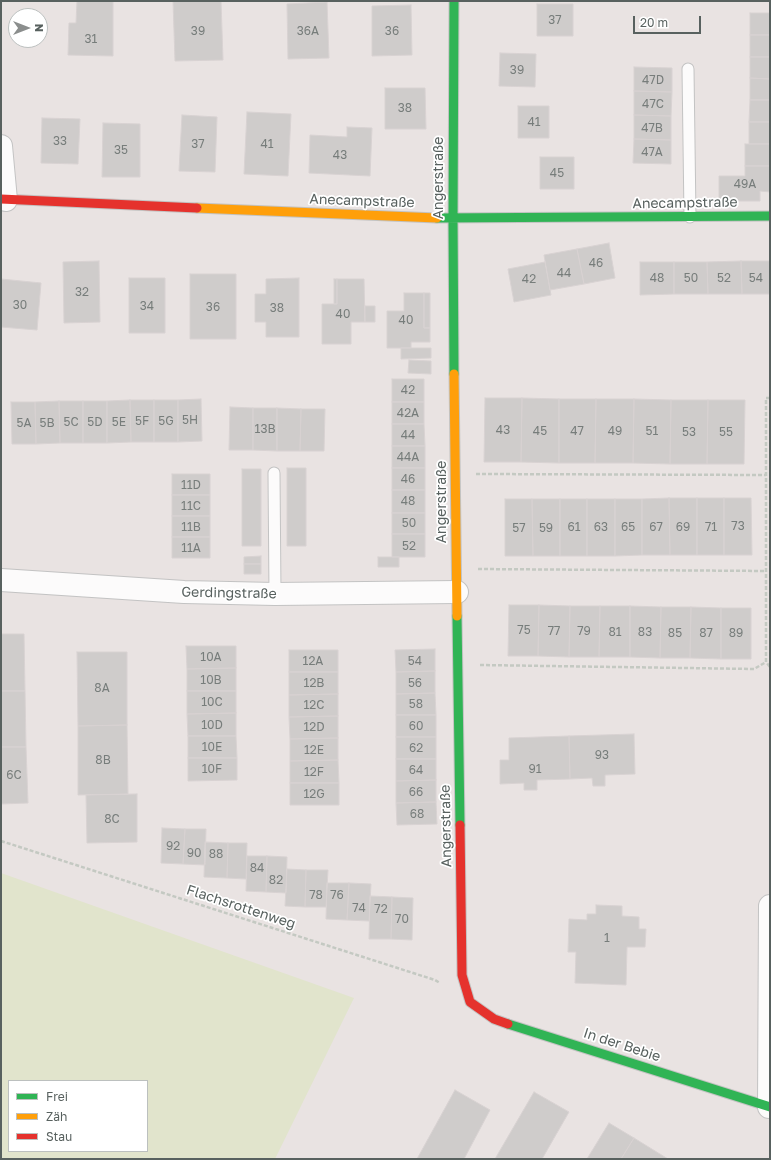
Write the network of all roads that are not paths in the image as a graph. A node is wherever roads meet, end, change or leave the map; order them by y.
1 (454, 1) edge
2 (688, 69) dead end
3 (1, 146) edge
4 (4, 200) edge
5 (770, 216) edge
6 (690, 217) junction
7 (453, 219) junction
8 (274, 473) dead end
9 (1, 580) edge
10 (457, 592) junction
11 (275, 594) junction
12 (770, 906) edge
13 (470, 1002) joint
14 (769, 1107) edge

1 - 7 street, Angerstraße
2 - 6 lane
3 - 4 street
4 - 7 street, Anecampstraße
5 - 6 street, Anecampstraße
6 - 7 street, Anecampstraße
7 - 10 street, Angerstraße
8 - 11 lane
9 - 11 street, Gerdingstraße
10 - 11 street, Gerdingstraße
10 - 13 street, Angerstraße
12 - 14 street
13 - 14 street, In der Bebie

